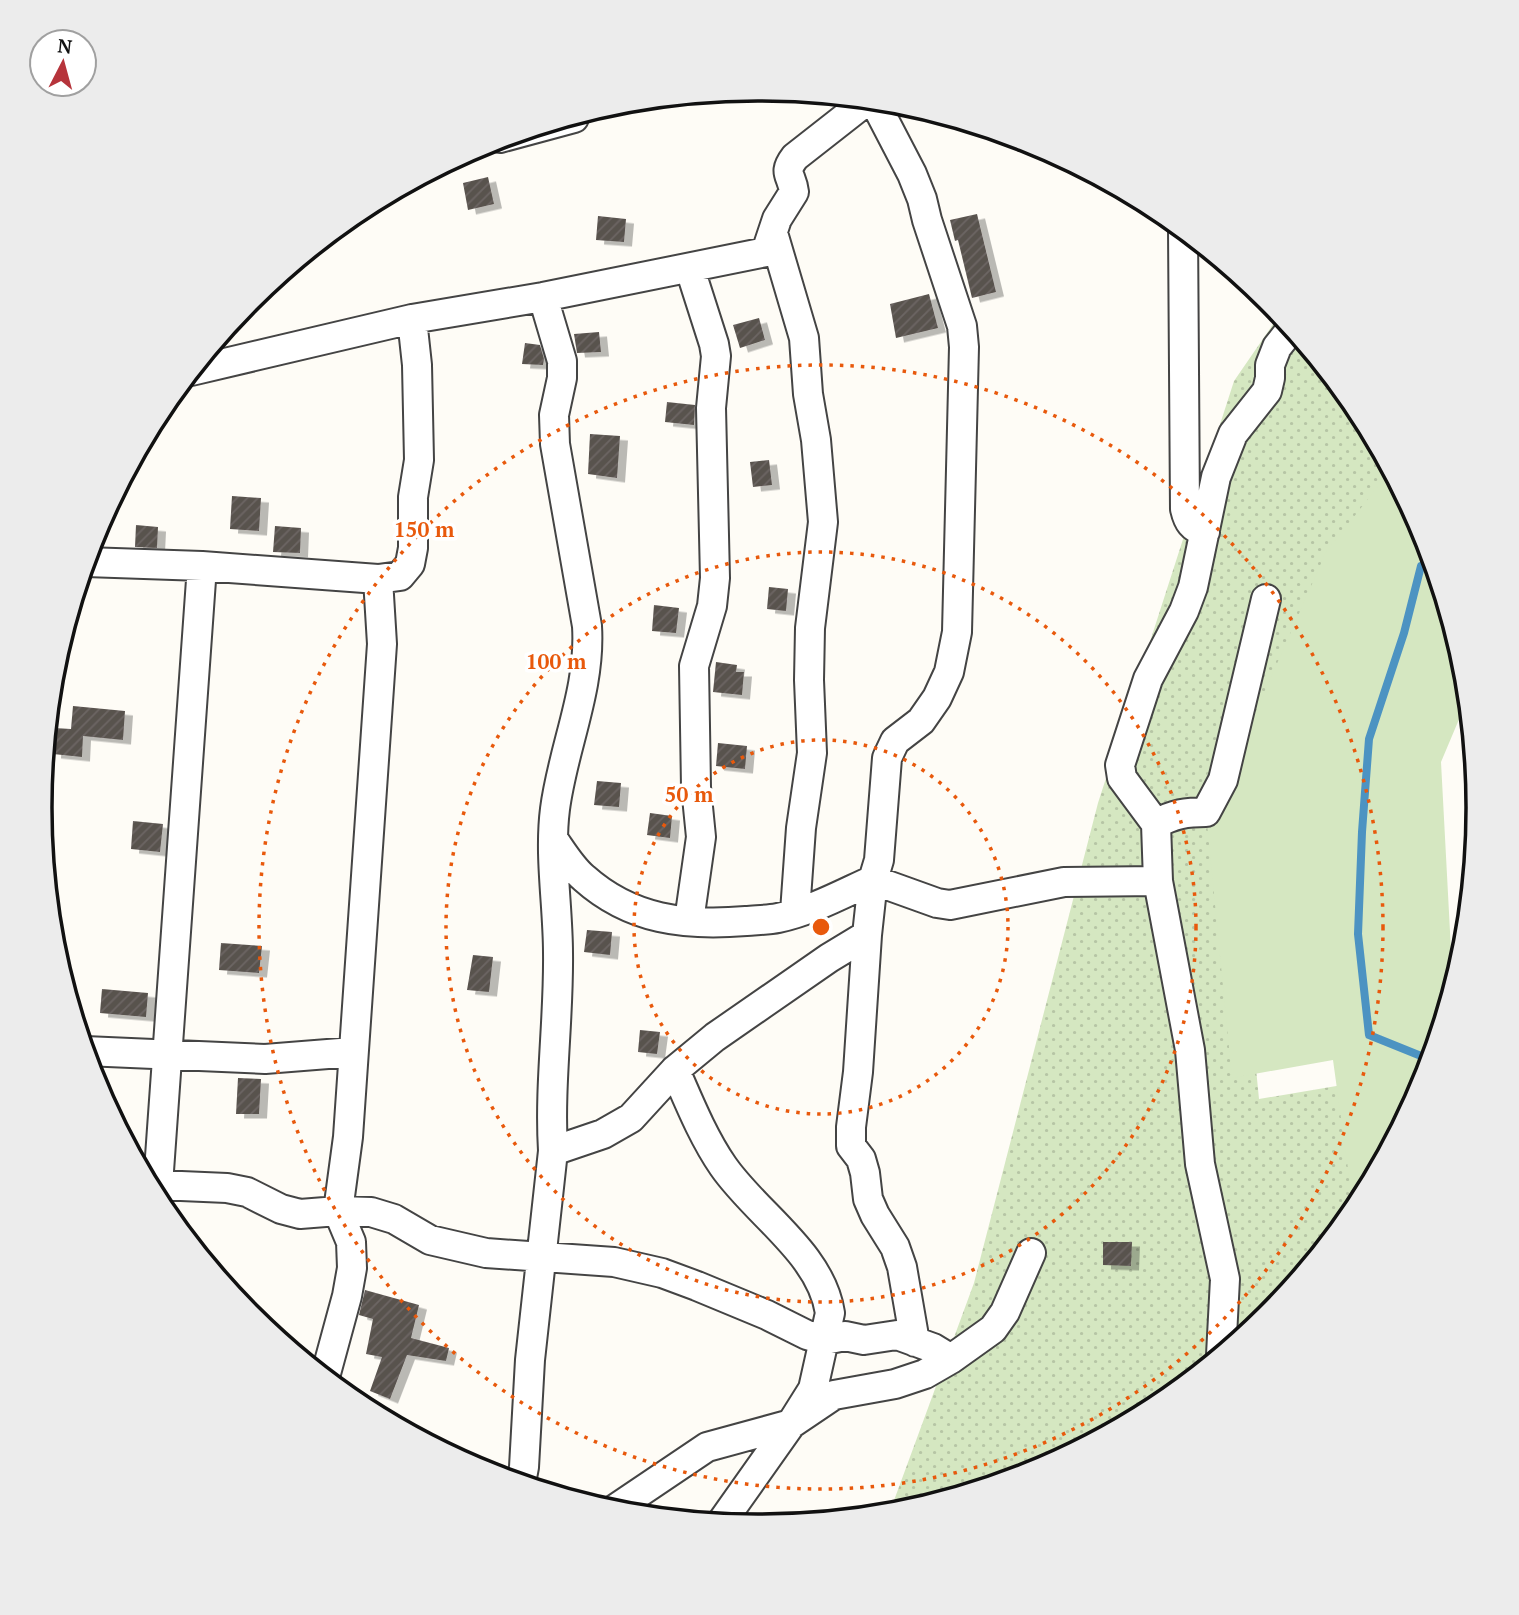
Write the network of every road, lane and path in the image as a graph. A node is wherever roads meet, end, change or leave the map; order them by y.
1 (859, 108) edge
2 (878, 111) edge
3 (773, 233) junction
4 (1183, 242) edge
5 (690, 269) junction
6 (543, 297) junction
7 (412, 319) junction
8 (1286, 336) edge
9 (207, 367) edge
10 (1205, 532) junction
11 (97, 562) edge
12 (202, 566) junction
13 (379, 579) junction
14 (1265, 599) dead end
15 (1156, 824) junction
16 (554, 841) junction
17 (873, 880) junction
18 (1158, 881) junction
19 (794, 912) junction
20 (689, 921) junction
21 (867, 935) junction
22 (96, 1051) edge
23 (354, 1052) junction
24 (169, 1053) junction
25 (675, 1070) junction
26 (553, 1150) junction
27 (156, 1174) edge
28 (164, 1188) edge
29 (338, 1211) junction
30 (1031, 1253) dead end
31 (540, 1255) junction
32 (825, 1340) junction
33 (915, 1342) junction
34 (1222, 1342) edge
35 (951, 1359) junction
36 (328, 1367) edge
37 (791, 1424) junction
38 (523, 1474) edge
39 (626, 1502) edge
40 (728, 1513) edge

1 - 3 street
2 - 17 street
3 - 5 street
3 - 19 street
4 - 10 street
5 - 6 street
5 - 20 street
6 - 7 street
6 - 16 street
7 - 9 street
7 - 13 street
8 - 10 street
10 - 15 street
11 - 12 street
12 - 13 street
12 - 24 street
13 - 23 street
14 - 15 street
15 - 18 street
16 - 20 street
16 - 26 street
17 - 18 street
17 - 19 street
17 - 21 street
18 - 34 street
19 - 20 street
21 - 25 street
21 - 33 street
22 - 24 street
23 - 24 street
23 - 29 street
24 - 27 street
25 - 26 street
25 - 32 street
26 - 31 street
28 - 29 street
29 - 31 street
29 - 36 street
30 - 35 street
31 - 32 street
31 - 38 street
32 - 33 street
32 - 37 street
33 - 35 street
35 - 37 street
37 - 39 street
37 - 40 street

